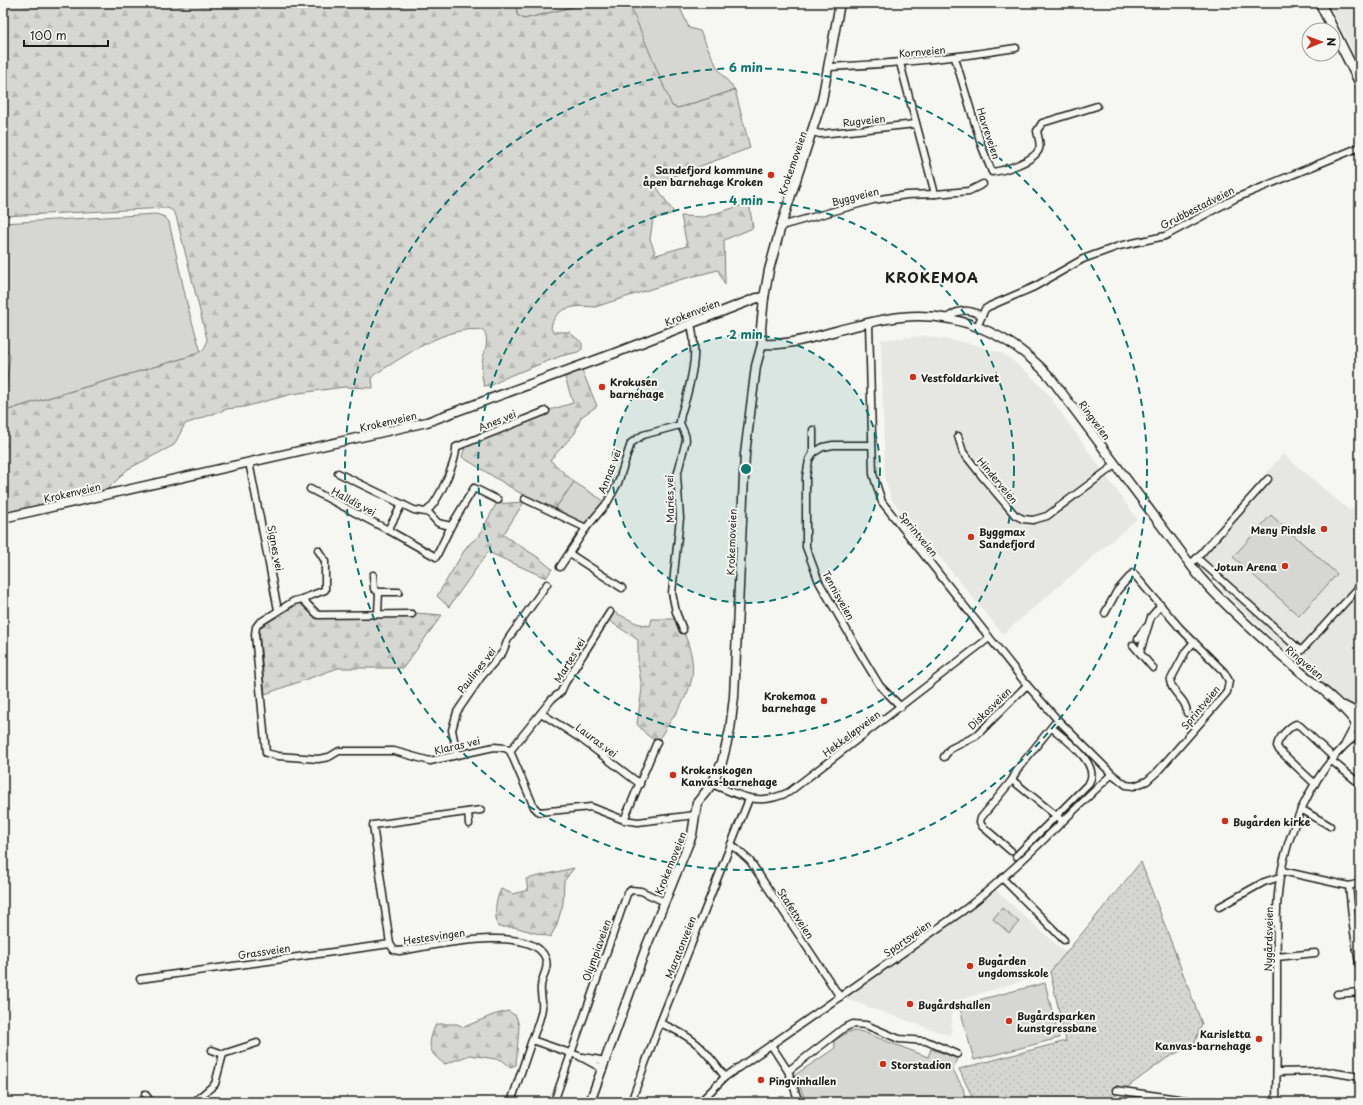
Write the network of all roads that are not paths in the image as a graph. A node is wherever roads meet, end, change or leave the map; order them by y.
1 (840, 3) edge
2 (1324, 4) edge
3 (1016, 48) dead end
4 (955, 58) junction
5 (900, 63) junction
6 (830, 67) junction
7 (1360, 83) edge
8 (1097, 106) dead end
9 (916, 124) junction
10 (813, 132) junction
11 (1360, 147) edge
12 (983, 184) dead end
13 (935, 194) junction
14 (781, 226) junction
15 (764, 298) junction
16 (982, 316) junction
17 (947, 318) junction
18 (869, 323) junction
19 (691, 324) junction
20 (977, 327) junction
21 (762, 344) junction
22 (546, 411) dead end
23 (680, 425) junction
24 (813, 430) dead end
25 (958, 436) dead end
26 (872, 445) junction
27 (813, 453) junction
28 (249, 462) junction
29 (1115, 464) junction
30 (338, 473) dead end
31 (1268, 479) dead end
32 (310, 489) dead end
33 (525, 499) dead end
34 (498, 500) dead end
35 (402, 504) junction
36 (427, 511) junction
37 (3, 518) edge
38 (451, 526) junction
39 (586, 528) junction
40 (388, 530) junction
41 (318, 550) dead end
42 (570, 554) junction
43 (1197, 558) junction
44 (1190, 564) junction
45 (560, 568) dead end
46 (373, 575) dead end
47 (547, 584) dead end
48 (1360, 586) edge
49 (622, 588) dead end
50 (379, 592) junction
51 (399, 592) dead end
52 (302, 599) junction
53 (1161, 605) junction
54 (278, 610) junction
55 (610, 612) dead end
56 (1105, 613) dead end
57 (378, 614) junction
58 (412, 614) dead end
59 (1148, 626) junction
60 (683, 630) dead end
61 (989, 638) junction
62 (1138, 639) dead end
63 (1194, 642) junction
64 (1133, 645) dead end
65 (1140, 652) junction
66 (1153, 668) dead end
67 (1027, 685) junction
68 (901, 707) junction
69 (541, 713) junction
70 (1187, 713) dead end
71 (1056, 718) junction
72 (1358, 723) edge
73 (1052, 728) junction
74 (657, 742) dead end
75 (1344, 746) junction
76 (510, 751) junction
77 (457, 754) junction
78 (944, 757) dead end
79 (1333, 759) junction
80 (1112, 774) junction
81 (1012, 780) junction
82 (640, 784) junction
83 (712, 784) junction
84 (1316, 784) junction
85 (1360, 784) edge
86 (748, 799) junction
87 (1301, 809) junction
88 (481, 810) dead end
89 (468, 812) junction
90 (695, 815) junction
91 (1057, 816) junction
92 (624, 820) junction
93 (1062, 821) junction
94 (469, 824) dead end
95 (1330, 826) dead end
96 (731, 844) junction
97 (1281, 874) junction
98 (1003, 879) junction
99 (1360, 883) edge
100 (1349, 886) junction
101 (665, 902) junction
102 (1219, 907) dead end
103 (1064, 940) dead end
104 (390, 944) junction
105 (1315, 953) dead end
106 (1277, 957) junction
107 (1360, 970) edge
108 (140, 979) dead end
109 (1360, 992) edge
110 (1337, 994) dead end
111 (840, 997) junction
112 (660, 1023) junction
113 (532, 1040) junction
114 (257, 1043) dead end
115 (771, 1045) junction
116 (212, 1050) dead end
117 (570, 1053) junction
118 (223, 1054) junction
119 (957, 1054) dead end
120 (605, 1065) junction
121 (788, 1071) junction
122 (1277, 1072) junction
123 (725, 1077) junction
124 (1360, 1077) edge
125 (1116, 1090) dead end
126 (144, 1094) dead end
127 (151, 1102) edge
128 (194, 1102) edge
129 (511, 1102) edge
130 (554, 1102) edge
131 (590, 1102) edge
132 (594, 1102) edge
133 (631, 1102) edge
134 (700, 1102) edge
135 (799, 1102) edge
136 (1199, 1102) edge
137 (1276, 1102) edge

1 - 6 main road, Krokemoveien
2 - 7 main road
3 - 4 street, Kornveien
4 - 5 street, Kornveien
4 - 8 street, Havreveien
5 - 6 street, Kornveien
5 - 9 street
6 - 10 main road, Krokemoveien
9 - 10 street, Rugveien
9 - 13 street
10 - 14 main road, Krokemoveien
11 - 16 street, Grubbestadveien
12 - 13 street, Byggveien
13 - 14 street, Byggveien
14 - 15 main road, Krokemoveien
15 - 19 main road, Krokenveien
15 - 21 main road, Krokemoveien
16 - 17 street
16 - 20 street, Grubbestadveien
17 - 18 main road, Ringveien
17 - 20 main road, Ringveien
18 - 21 main road, Ringveien
18 - 26 street, Sprintveien
19 - 23 street, Maries vei
19 - 28 main road, Krokenveien
20 - 29 main road, Ringveien
21 - 83 main road, Krokemoveien
22 - 36 street, Anes vei
23 - 39 street, Annas vei
23 - 60 street, Maries vei
24 - 27 street, Tennisveien
25 - 29 street, Hinderveien
26 - 27 street
26 - 61 street, Sprintveien
27 - 68 street, Tennisveien
28 - 37 main road, Krokenveien
28 - 54 street, Signes vei
29 - 44 main road, Ringveien
30 - 35 street, Halldis vei
31 - 43 street
32 - 40 street, Halldis vei
33 - 39 street
34 - 38 street, Halldis vei
35 - 36 street, Halldis vei
35 - 40 street
36 - 38 street, Halldis vei
38 - 40 street, Halldis vei
39 - 42 street, Annas vei
41 - 52 street
42 - 45 street, Annas vei
42 - 49 street
43 - 44 street
43 - 48 street
44 - 72 main road, Ringveien
46 - 50 street
47 - 77 street, Paulines vei
50 - 51 street
50 - 57 street
52 - 54 street
52 - 57 street
53 - 56 street, Sprintveien
53 - 59 street
53 - 63 street, Sprintveien
54 - 77 street, Klaras vei
55 - 69 street, Martes vei
57 - 58 street
59 - 62 street
59 - 65 street
61 - 67 street, Sprintveien
61 - 68 street, Hekkeløpveien
63 - 70 street
63 - 80 street, Sprintveien
64 - 65 street
65 - 66 street
67 - 71 street, Sprintveien
67 - 78 street, Diskosveien
68 - 86 street, Hekkeløpveien
69 - 76 street, Martes vei
69 - 82 street, Lauras vei
71 - 73 street
71 - 80 street, Sprintveien
72 - 75 street, Nygårdsveien
72 - 75 street, Nygårdsveien
73 - 81 street
73 - 91 street
74 - 82 street
75 - 79 street, Nygårdsveien
76 - 77 street, Klaras vei
76 - 92 street
79 - 84 street, Nygårdsveien
79 - 84 street
79 - 85 street
80 - 93 street, Sportsveien
81 - 91 street
81 - 91 street
82 - 92 street
83 - 86 street, Hekkeløpveien
83 - 90 main road, Krokemoveien
84 - 87 street, Nygårdsveien
86 - 96 street, Maratonveien
87 - 95 street
87 - 97 street, Nygårdsveien
88 - 89 street, Hestesvingen
89 - 94 street
89 - 104 street, Hestesvingen
90 - 92 street
90 - 101 main road, Krokemoveien
91 - 93 street
93 - 98 street, Sportsveien
96 - 111 street, Stafettveien
96 - 112 street, Maratonveien
97 - 100 street
97 - 102 street
97 - 106 street, Nygårdsveien
98 - 103 street
98 - 111 street, Sportsveien
99 - 100 street
100 - 107 street
101 - 117 street, Olympiaveien
101 - 120 main road, Krokemoveien
104 - 108 street, Grassveien
104 - 113 street, Hestesvingen
105 - 106 street
106 - 122 street, Nygårdsveien
109 - 110 street
111 - 115 street, Sportsveien
112 - 123 street
112 - 133 street, Maratonveien
113 - 117 street
113 - 129 street, Hestesvingen
114 - 118 street
115 - 121 street
115 - 123 street, Sportsveien
116 - 118 street
117 - 120 street
117 - 130 street, Olympiaveien
118 - 128 street
119 - 121 street
120 - 131 main road, Krokemoveien
120 - 132 main road, Krokemoveien
121 - 135 street
122 - 124 street
122 - 137 street, Nygårdsveien
123 - 134 street, Sportsveien
125 - 136 street
126 - 127 street

